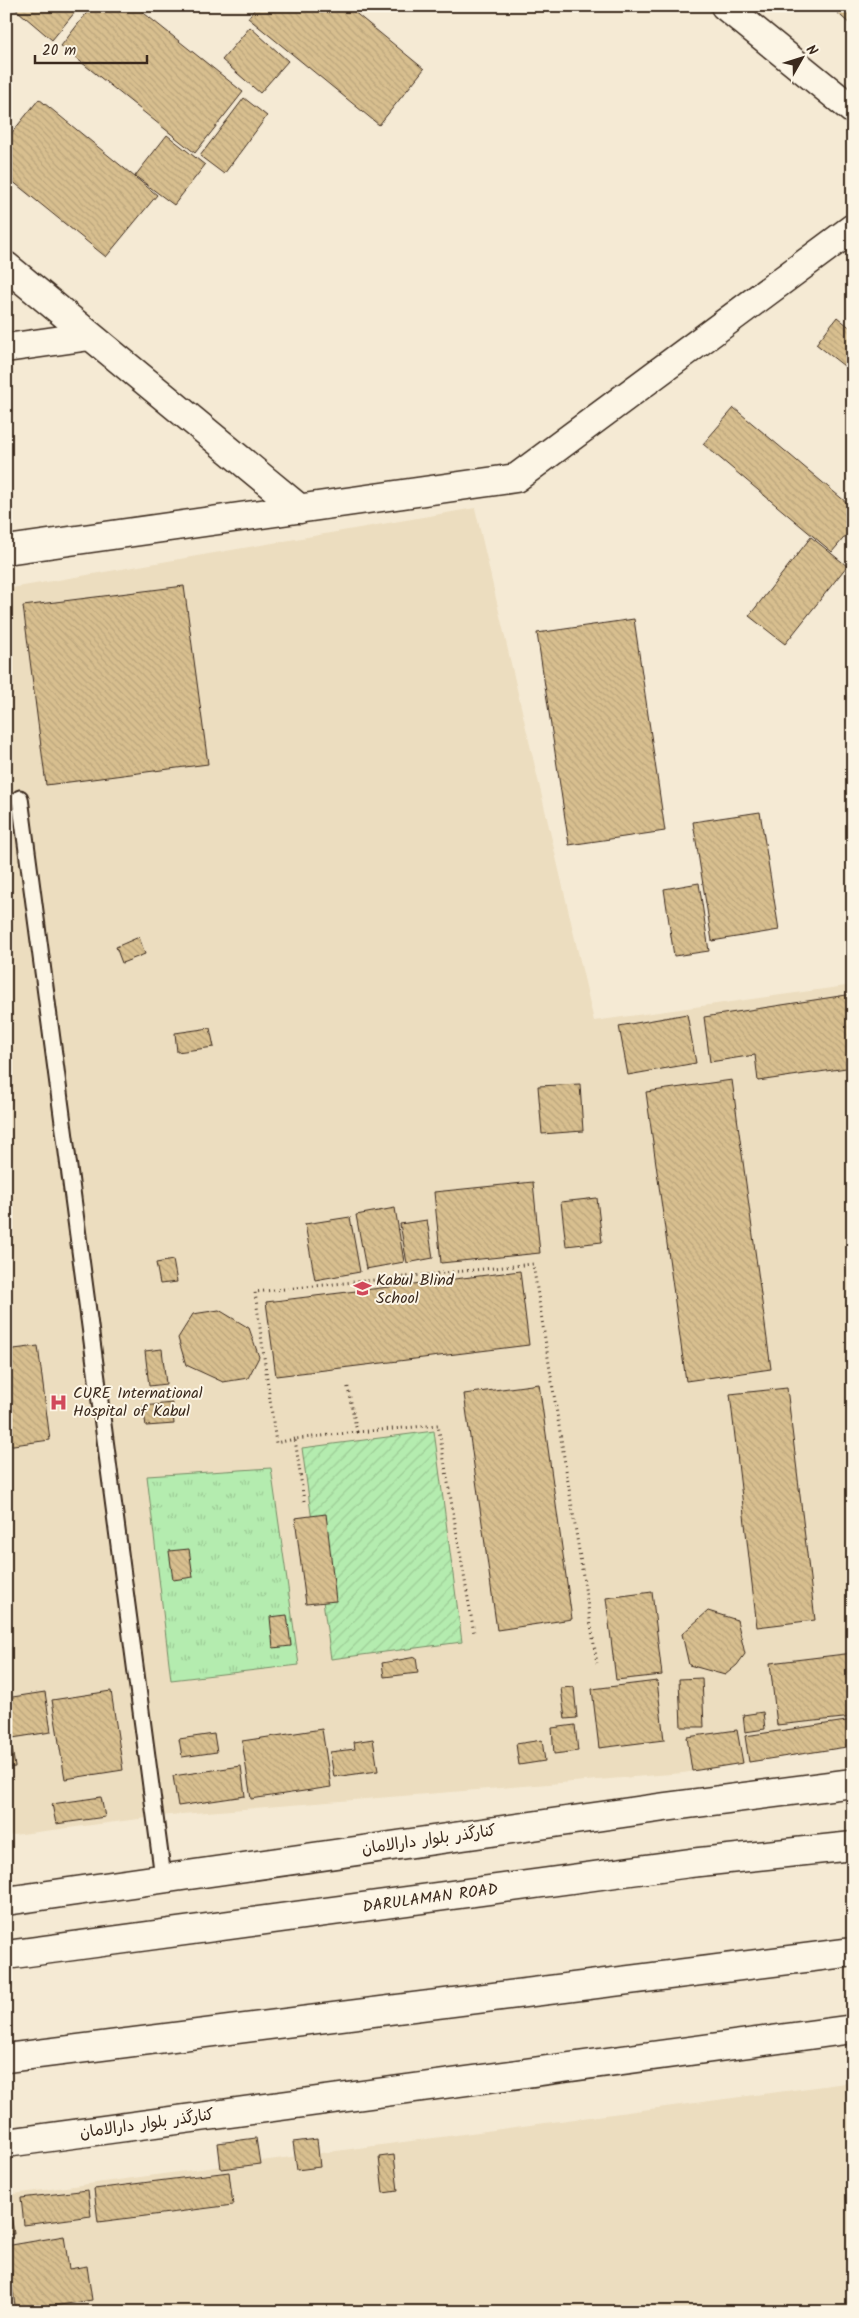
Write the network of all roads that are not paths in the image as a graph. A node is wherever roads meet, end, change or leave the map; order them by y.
1 (725, 6) edge
2 (853, 110) edge
3 (853, 228) edge
4 (6, 266) edge
5 (90, 336) junction
6 (6, 348) edge
7 (300, 508) junction
8 (6, 550) edge
9 (20, 798) dead end
10 (853, 1783) edge
11 (853, 1846) edge
12 (163, 1877) junction
13 (6, 1900) edge
14 (853, 1952) edge
15 (6, 1955) edge
16 (853, 2029) edge
17 (6, 2058) edge
18 (6, 2143) edge

1 - 2 street
3 - 7 street
4 - 5 street
5 - 6 street
5 - 7 street
7 - 8 street
9 - 12 lane
10 - 12 street, کنارگذر بلوار دارالامان
11 - 15 street, DARULAMAN ROAD
12 - 13 street, کنارگذر بلوار دارالامان
14 - 17 street
16 - 18 street, کنارگذر بلوار دارالامان

